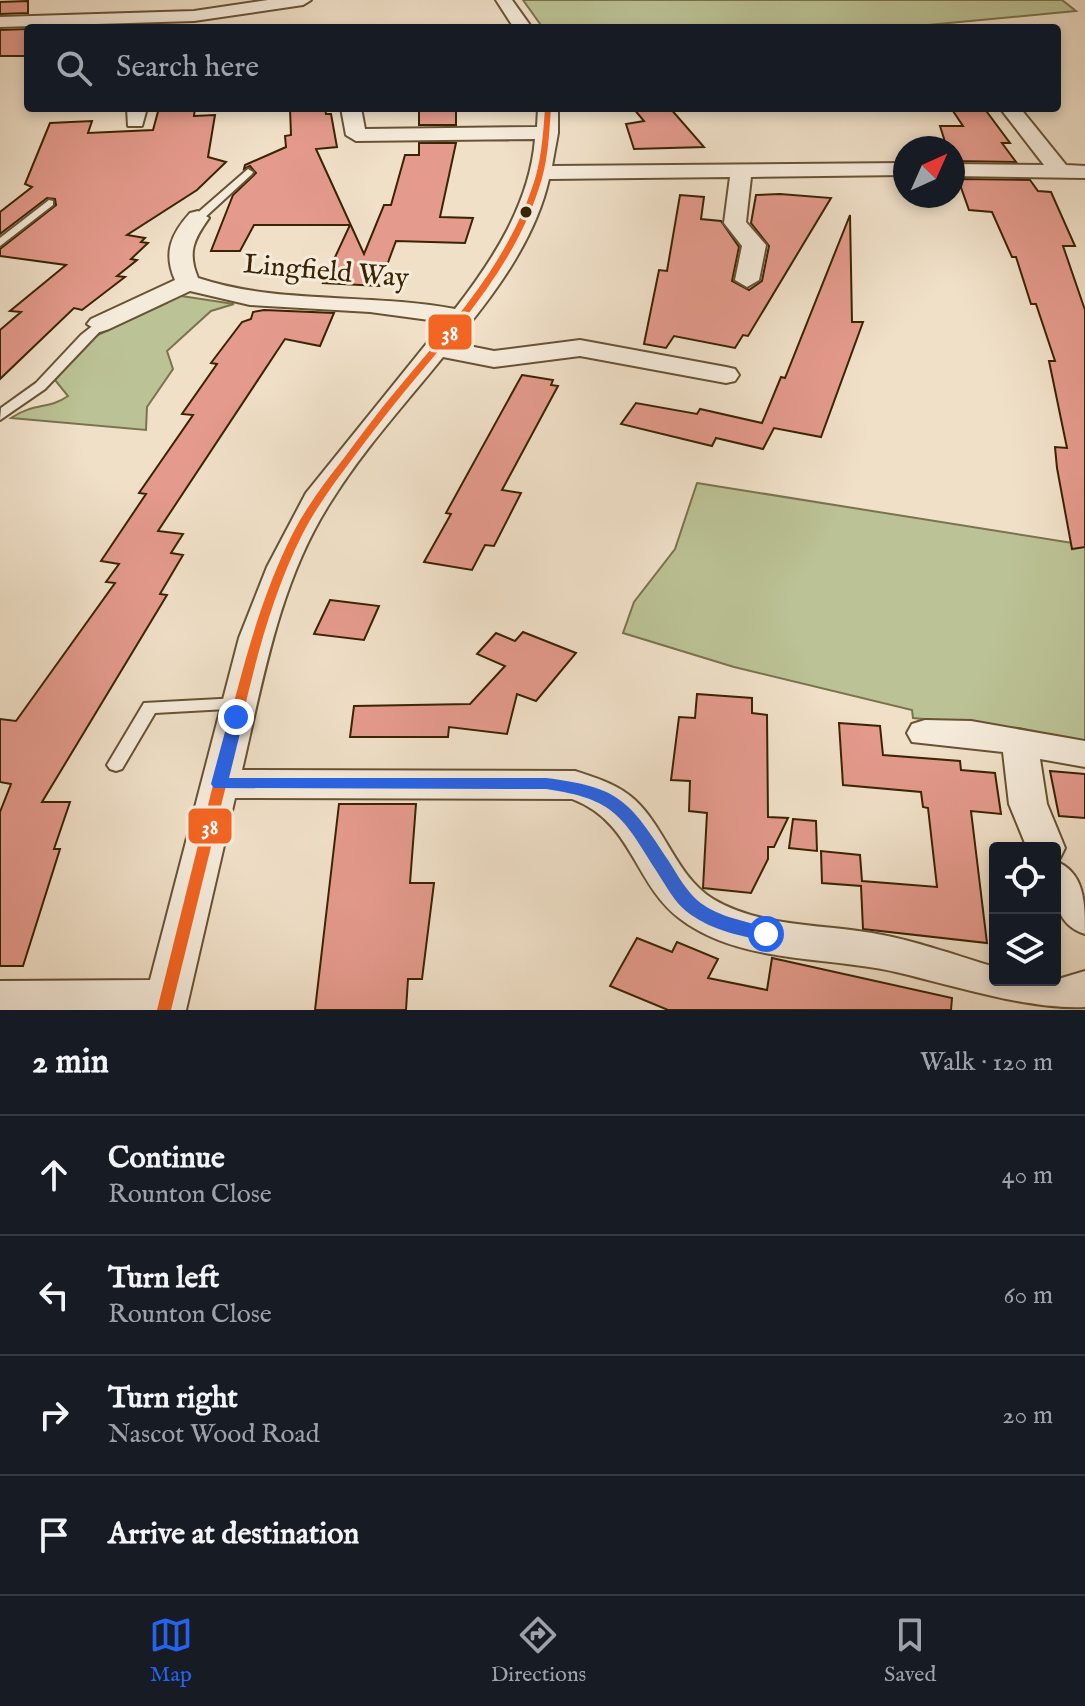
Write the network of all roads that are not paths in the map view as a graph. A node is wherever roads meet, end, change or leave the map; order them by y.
1 (303, 0) edge
2 (504, 0) edge
3 (251, 5) edge
4 (0, 22) edge
5 (157, 23) edge
6 (520, 24) edge
7 (352, 112) edge
8 (1014, 112) edge
9 (548, 121) edge
10 (742, 168) junction
11 (893, 169) edge
12 (965, 170) edge
13 (248, 172) dead end
14 (542, 173) junction
15 (1077, 175) edge
16 (49, 203) dead end
17 (198, 218) joint
18 (0, 243) edge
19 (747, 280) dead end
20 (188, 283) junction
21 (460, 318) junction
22 (100, 324) joint
23 (437, 348) junction
24 (726, 375) dead end
25 (0, 416) edge
26 (240, 704) junction
27 (925, 733) dead end
28 (1020, 743) junction
29 (1085, 754) edge
30 (116, 765) dead end
31 (219, 784) junction
32 (1044, 842) edge
33 (1061, 884) edge
34 (1085, 918) edge
35 (1085, 989) edge
36 (0, 999) edge
37 (165, 1004) edge

1 - 3 street
2 - 6 street
3 - 5 street
4 - 5 street
7 - 9 street
8 - 15 street
9 - 14 street
10 - 11 street
10 - 14 street
10 - 19 street
12 - 15 street
13 - 17 lane
14 - 21 street
16 - 18 lane
17 - 20 street
20 - 21 street, Lingfield Way
20 - 22 street
21 - 23 street
22 - 25 lane
23 - 24 street
23 - 26 street
26 - 30 lane
26 - 31 street
27 - 28 street
28 - 29 street
28 - 32 street
31 - 35 street
31 - 37 street
33 - 34 street
36 - 37 street

